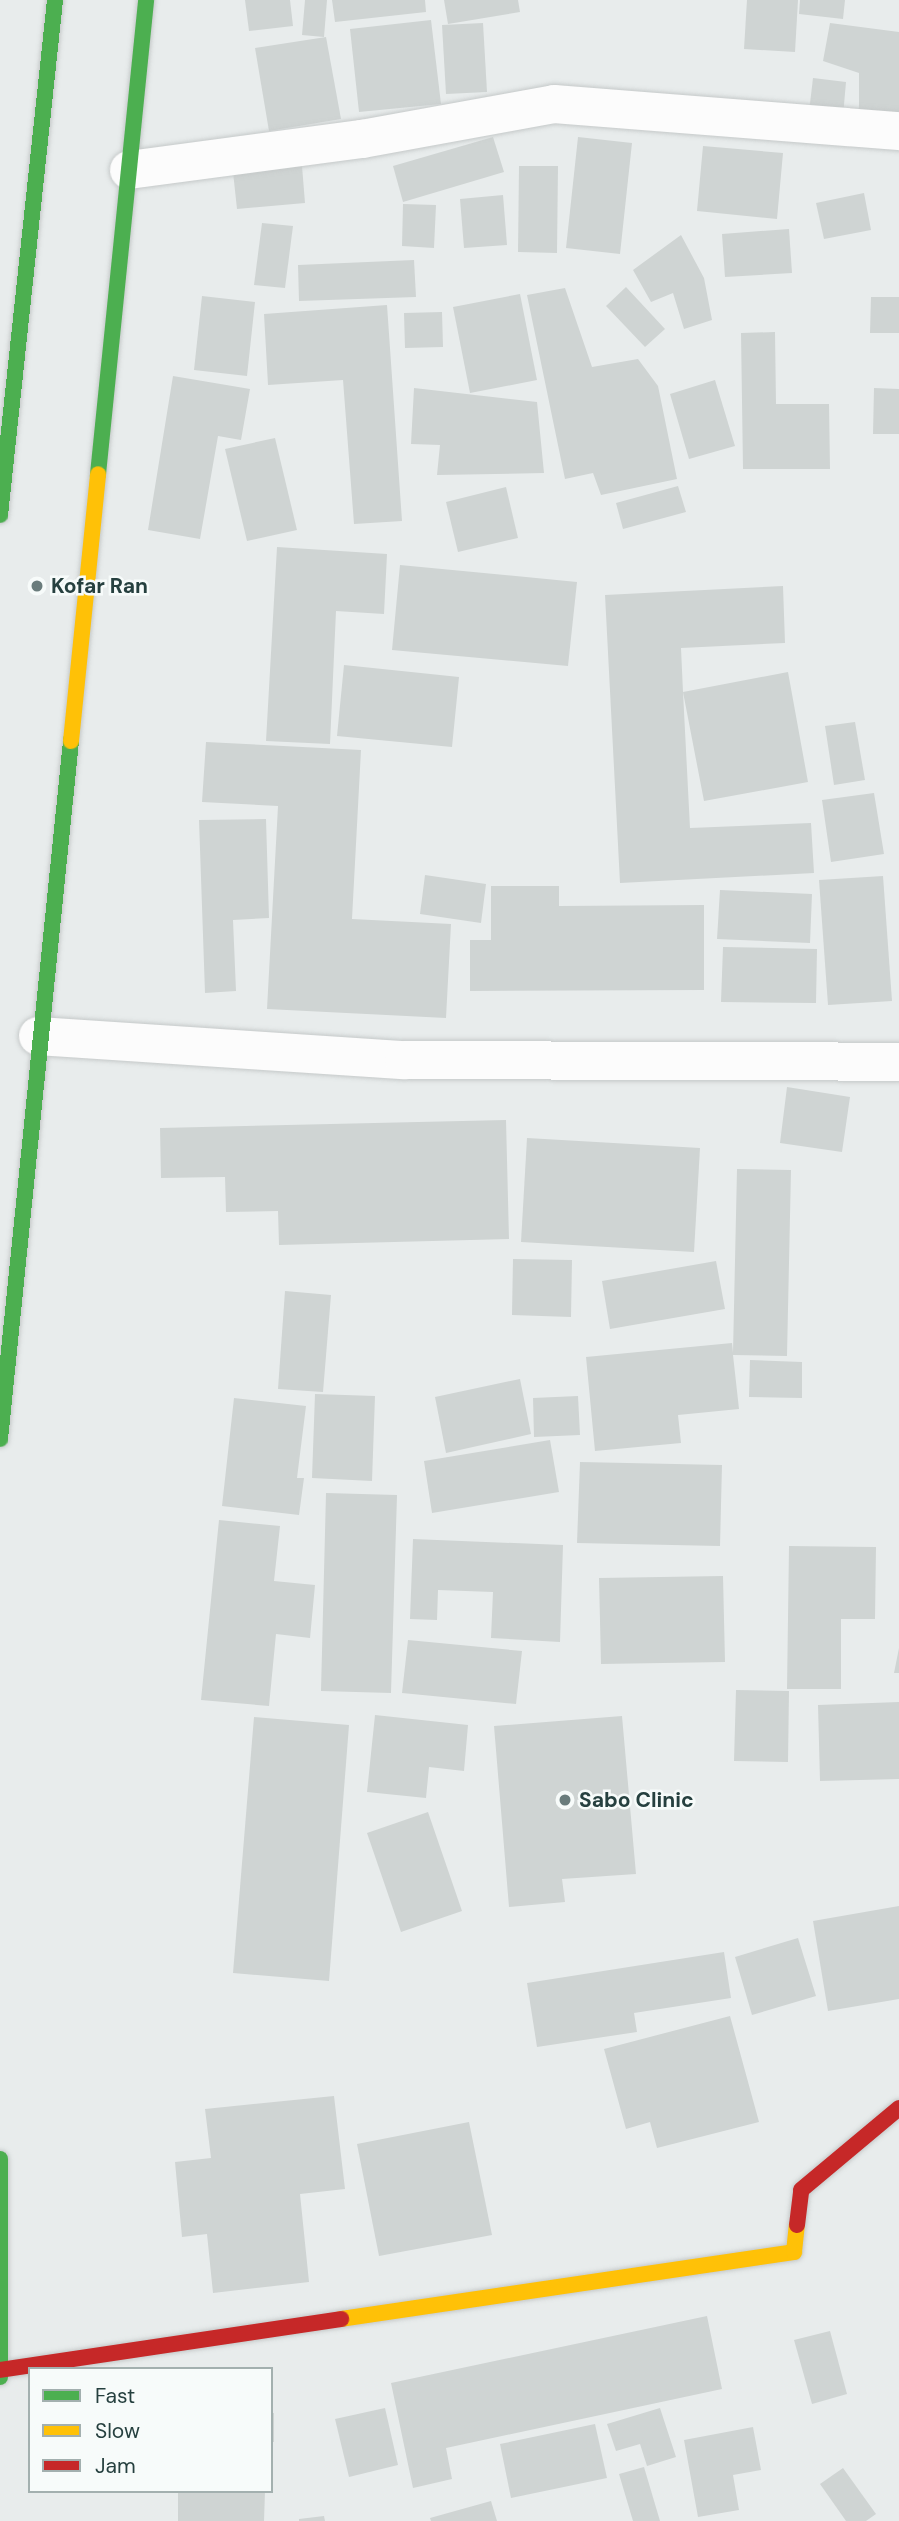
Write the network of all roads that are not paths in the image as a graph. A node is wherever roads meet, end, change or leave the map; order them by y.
1 (55, 0) edge
2 (146, 0) edge
3 (899, 131) edge
4 (129, 170) junction
5 (0, 515) edge
6 (38, 1036) junction
7 (899, 1062) edge
8 (0, 1439) edge
9 (899, 2108) edge
10 (0, 2159) edge
11 (0, 2370) edge
12 (0, 2377) edge

1 - 5 main road
2 - 4 main road
3 - 4 street
4 - 6 main road
6 - 7 street
6 - 8 main road
9 - 11 main road
10 - 11 main road
11 - 12 main road

